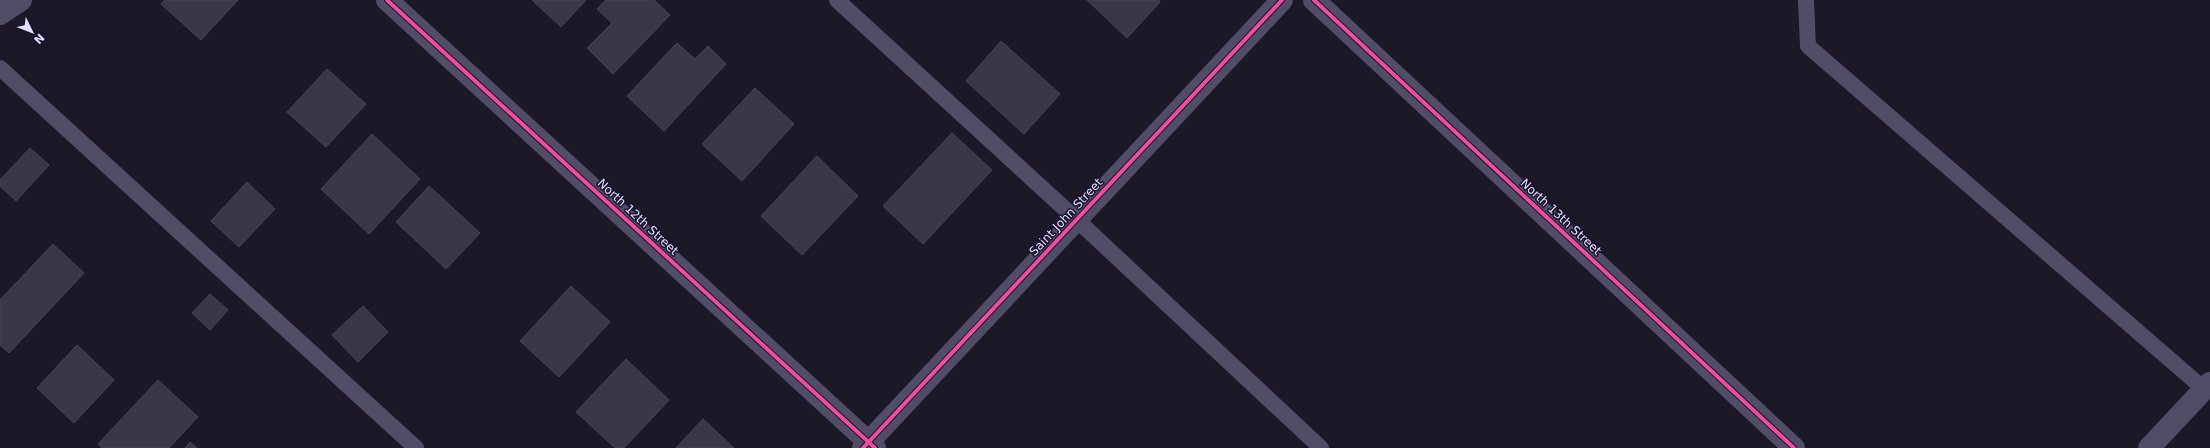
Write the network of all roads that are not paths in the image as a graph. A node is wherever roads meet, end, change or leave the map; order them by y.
1 (21, 0) edge
2 (387, 0) edge
3 (837, 0) edge
4 (1282, 0) edge
5 (1314, 0) edge
6 (1806, 0) edge
7 (0, 14) edge
8 (0, 68) edge
9 (1077, 220) junction
10 (2207, 386) edge
11 (869, 446) edge
12 (416, 448) edge
13 (1321, 448) edge
14 (1794, 448) edge
15 (2149, 448) edge

1 - 7 street
2 - 11 street, North 12th Street
3 - 9 lane
4 - 9 street, Saint John Street
5 - 14 street, North 13th Street
6 - 10 lane
8 - 12 lane
9 - 11 street, Saint John Street
9 - 13 lane
10 - 15 street

